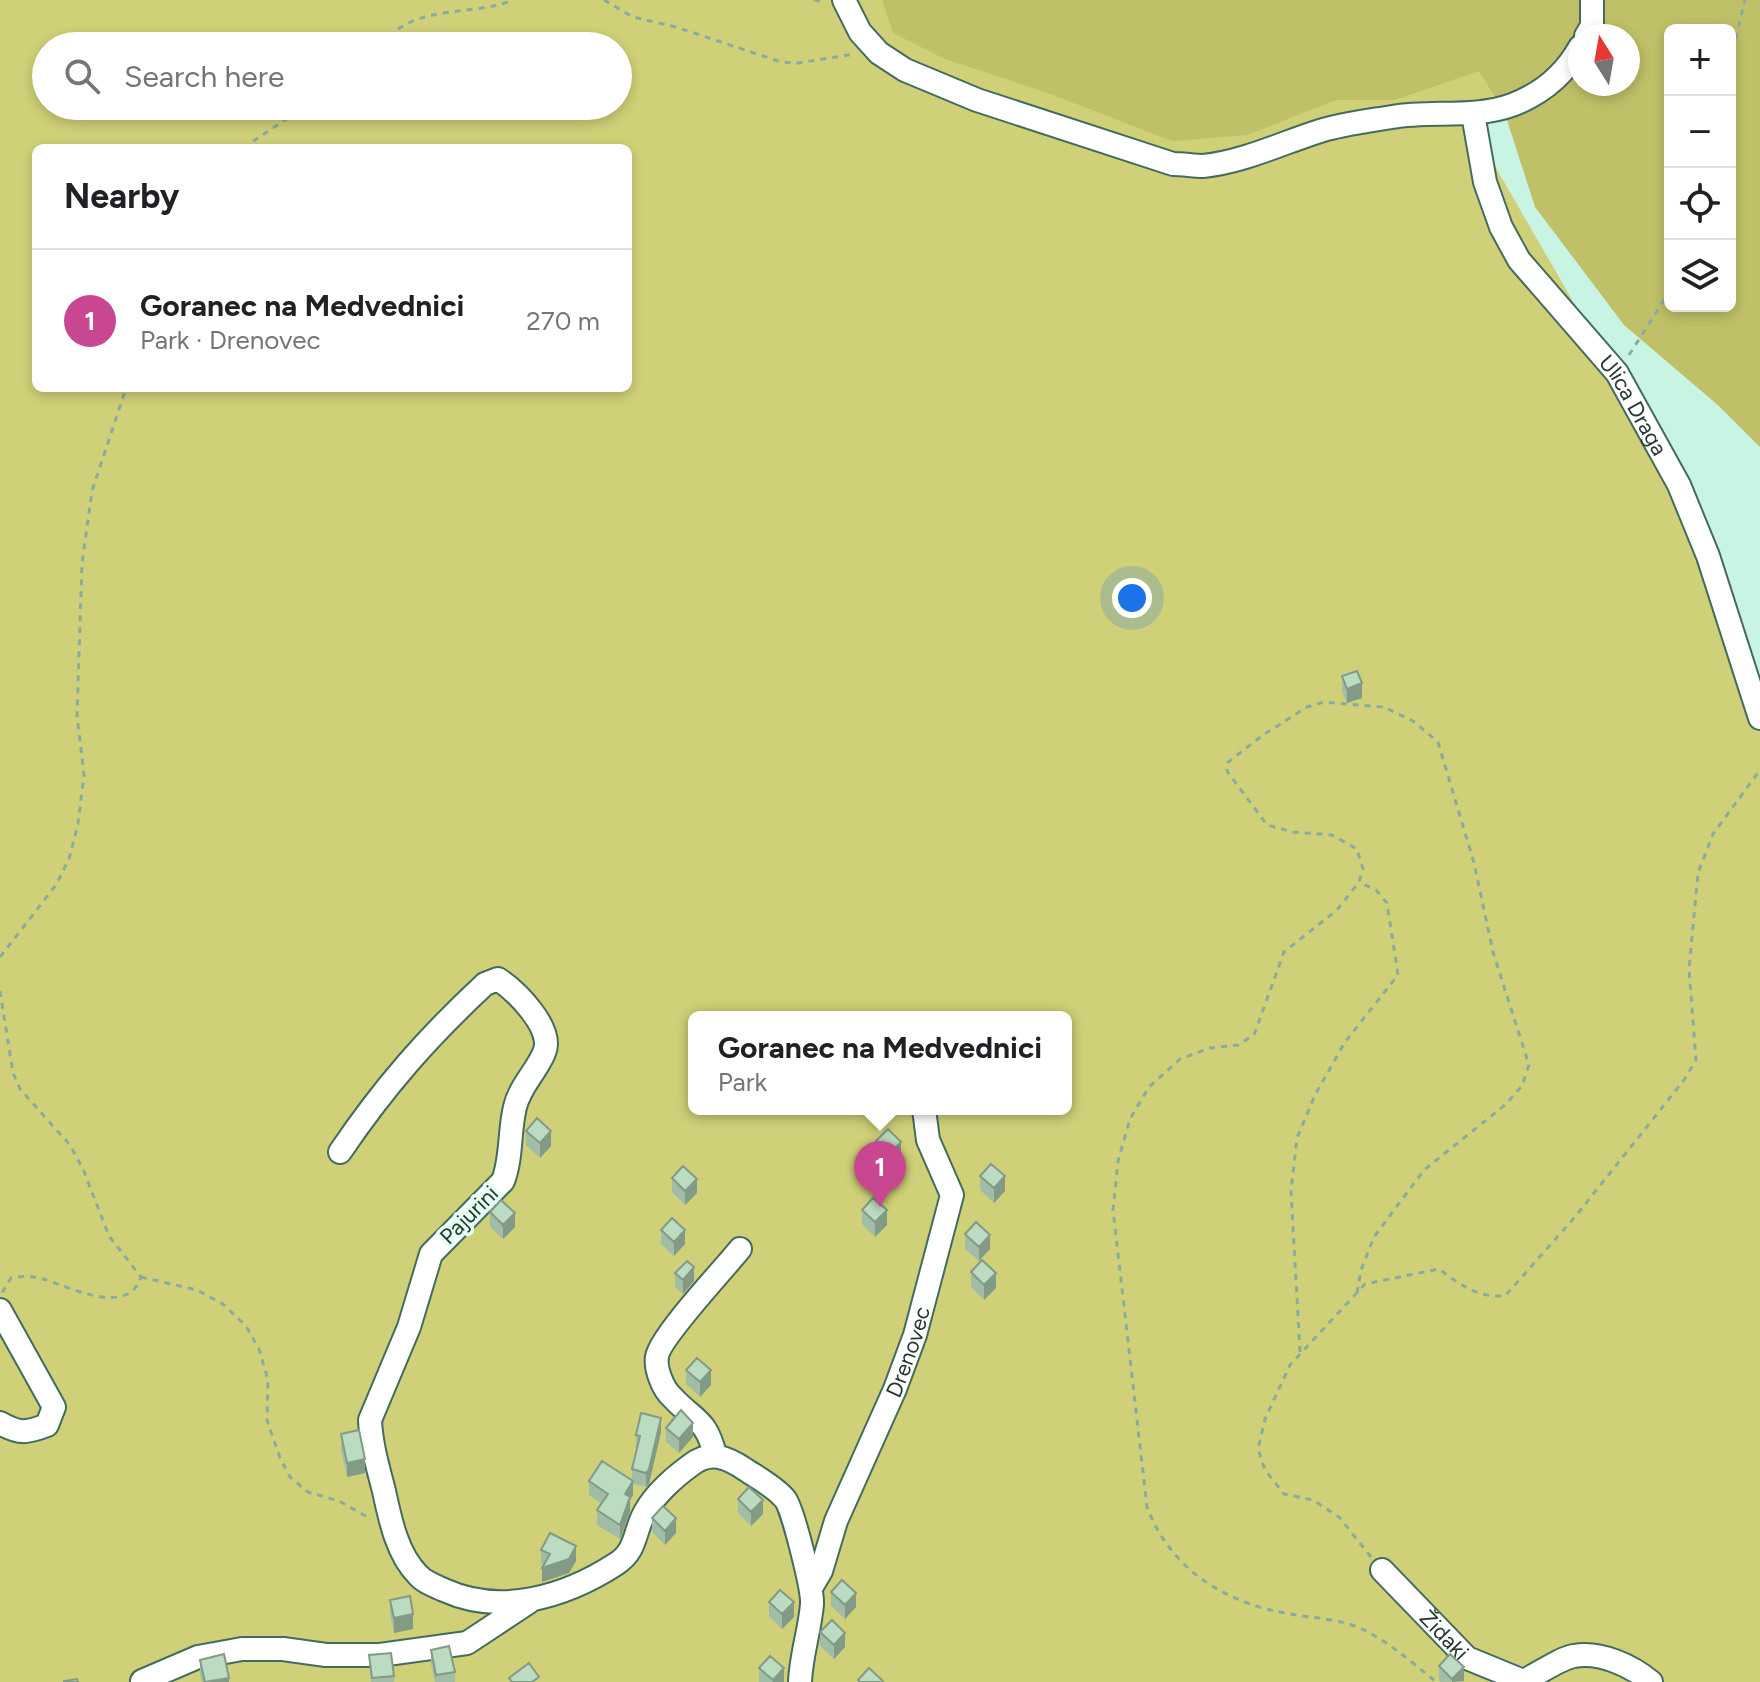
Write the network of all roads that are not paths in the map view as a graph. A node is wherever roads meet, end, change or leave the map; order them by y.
1 (844, 0) edge
2 (1592, 0) edge
3 (1592, 24) edge
4 (1568, 66) edge
5 (1473, 114) junction
6 (1760, 718) edge
7 (925, 1115) edge
8 (340, 1152) dead end
9 (740, 1249) dead end
10 (0, 1310) edge
11 (0, 1423) edge
12 (715, 1455) junction
13 (1382, 1570) road end
14 (811, 1588) junction
15 (530, 1602) junction
16 (142, 1681) edge
17 (800, 1682) edge
18 (1651, 1682) edge

1 - 5 street
2 - 3 street
4 - 5 street
5 - 6 street, Ulica Draga
7 - 14 street, Drenovec
8 - 15 street, Pajurini
9 - 12 street
10 - 11 street
12 - 14 street
12 - 15 street, Pajurini
13 - 18 street, Židaki
14 - 17 street
15 - 16 street, Pajurini

